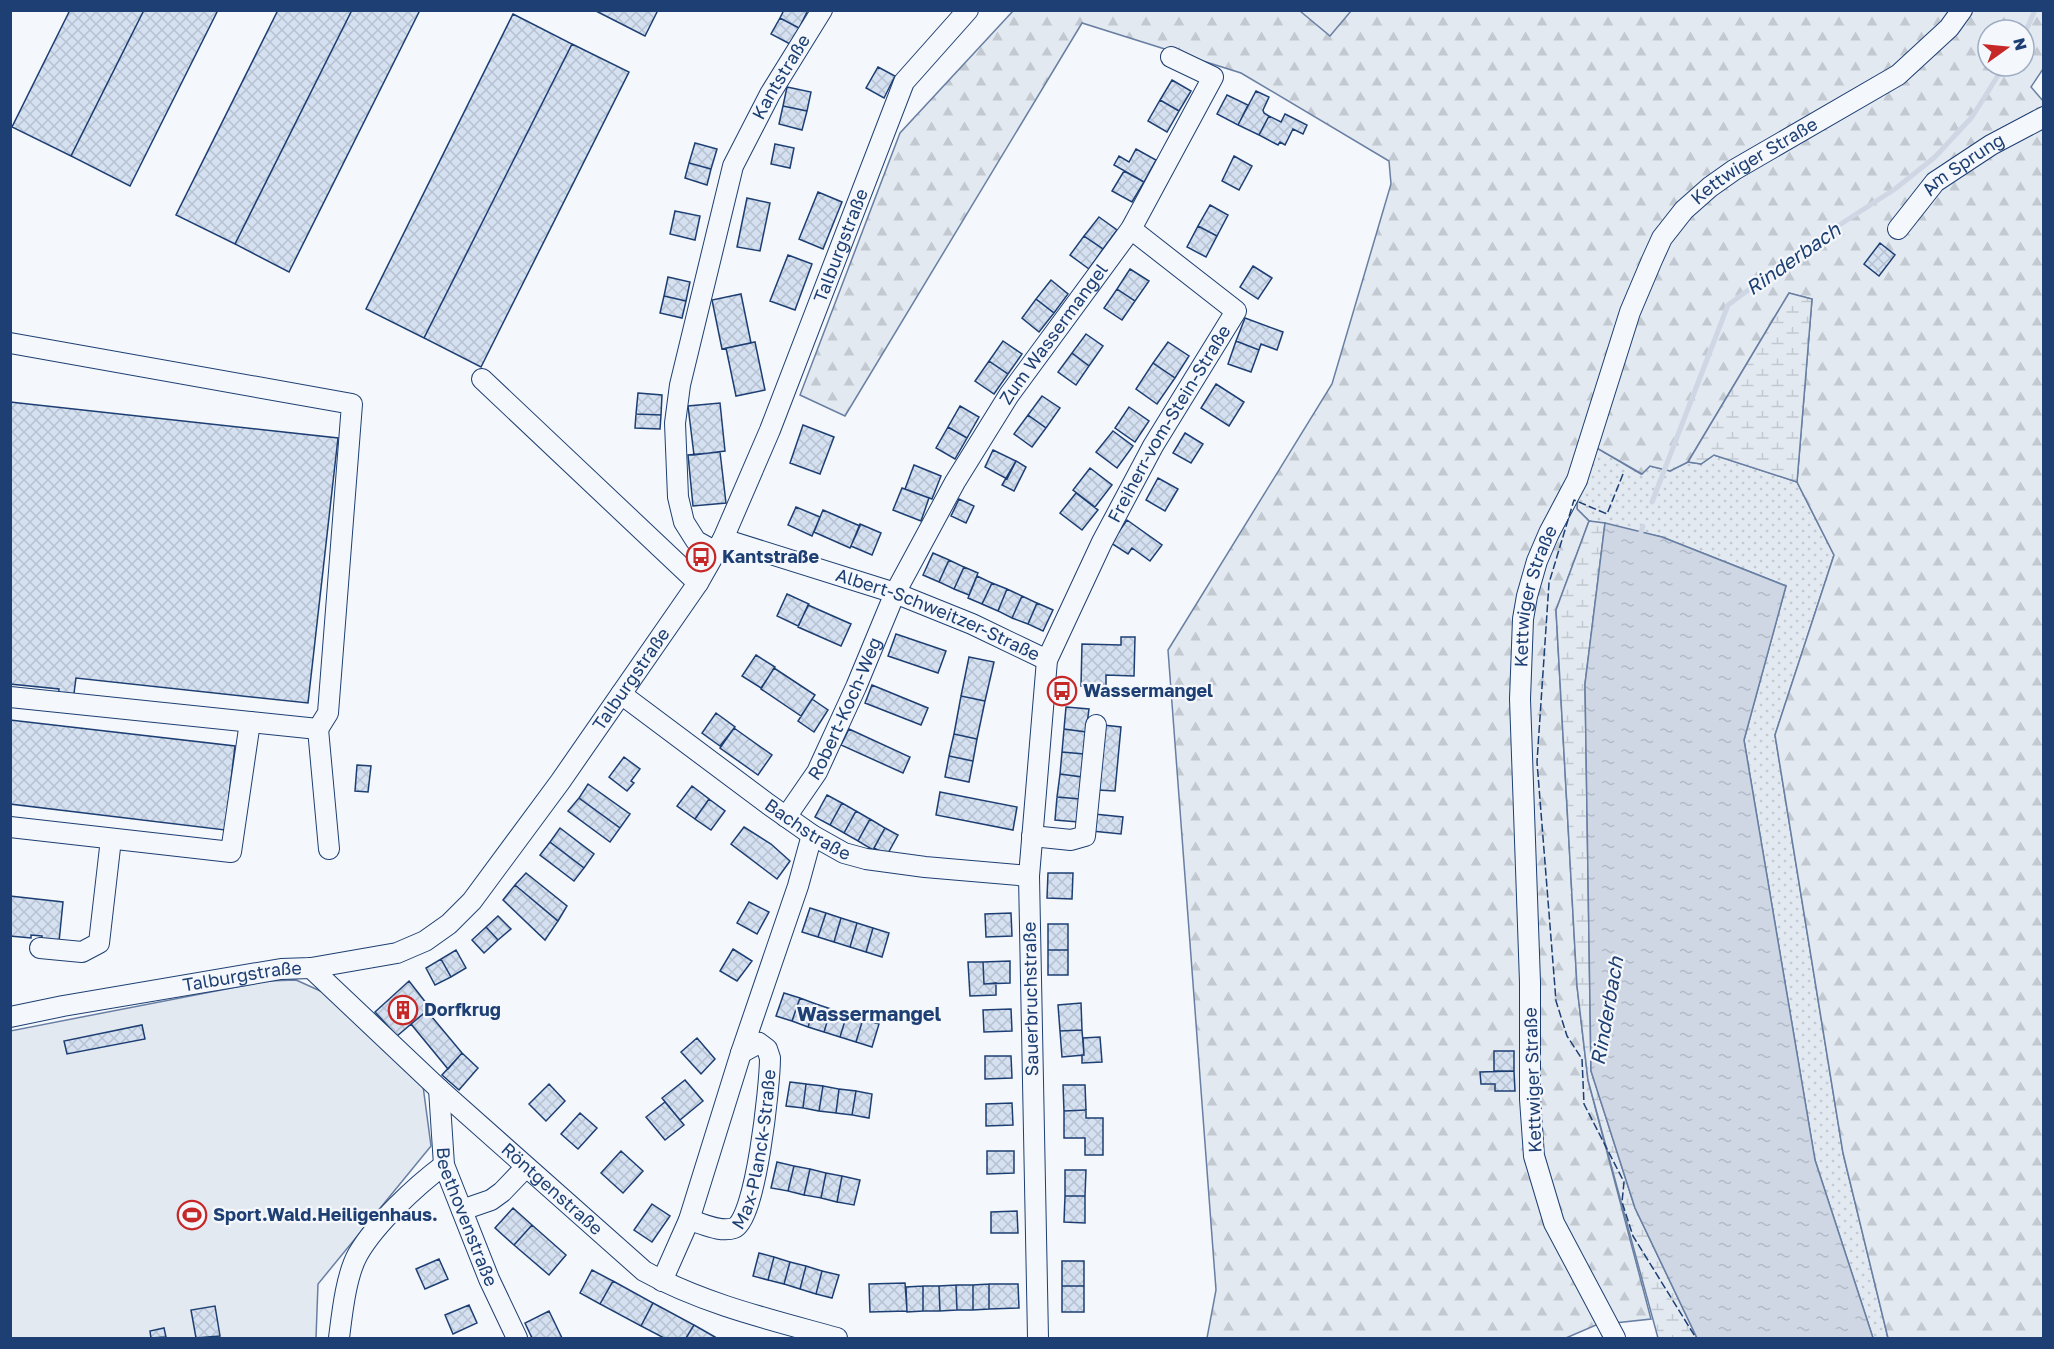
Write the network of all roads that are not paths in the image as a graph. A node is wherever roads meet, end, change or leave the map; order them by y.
1 (822, 10) edge
2 (968, 10) edge
3 (1962, 10) edge
4 (1171, 57) dead end
5 (2043, 117) edge
6 (1131, 229) junction
7 (1898, 229) dead end
8 (10, 343) edge
9 (482, 379) dead end
10 (720, 546) junction
11 (698, 583) junction
12 (895, 592) junction
13 (1047, 660) junction
14 (621, 694) junction
15 (10, 697) edge
16 (250, 722) junction
17 (1096, 725) dead end
18 (318, 729) junction
19 (786, 817) junction
20 (10, 827) edge
21 (812, 835) junction
22 (1032, 836) junction
23 (111, 839) junction
24 (329, 849) dead end
25 (1029, 876) junction
26 (40, 948) dead end
27 (311, 968) junction
28 (10, 1017) edge
29 (741, 1053) junction
30 (438, 1089) junction
31 (444, 1165) junction
32 (525, 1167) junction
33 (462, 1210) junction
34 (689, 1220) junction
35 (662, 1281) junction
36 (339, 1338) edge
37 (517, 1338) edge
38 (837, 1338) edge
39 (1038, 1338) edge
40 (1615, 1338) edge

1 - 10 street, Kantstraße
2 - 10 street, Talburgstraße
3 - 40 street, Kettwiger Straße
4 - 6 street, Zum Wassermangel
5 - 7 street, Am Sprung
6 - 12 street, Zum Wassermangel
6 - 13 street, Freiherr-vom-Stein-Straße
8 - 18 street
9 - 11 street
10 - 11 street, Talburgstraße
10 - 12 street, Albert-Schweitzer-Straße
11 - 14 street, Talburgstraße
12 - 13 street, Albert-Schweitzer-Straße
12 - 19 street, Robert-Koch-Weg
13 - 22 street, Sauerbruchstraße
14 - 19 street, Bachstraße
14 - 27 street, Talburgstraße
15 - 16 street
16 - 18 street
16 - 23 street
17 - 22 street
18 - 24 street
19 - 21 street, Bachstraße
20 - 23 street
21 - 25 street, Bachstraße
21 - 29 street, Max-Planck-Straße
22 - 25 street, Sauerbruchstraße
23 - 26 street
25 - 39 street, Sauerbruchstraße
27 - 28 street, Talburgstraße
27 - 30 street, Röntgenstraße
29 - 34 street, Max-Planck-Straße
29 - 34 street, Max-Planck-Straße
30 - 31 street, Beethovenstraße
30 - 32 street, Röntgenstraße
31 - 33 street, Beethovenstraße
31 - 36 street
32 - 33 street
32 - 35 street, Röntgenstraße
33 - 37 street, Beethovenstraße
34 - 35 street, Max-Planck-Straße
35 - 38 street, Röntgenstraße

